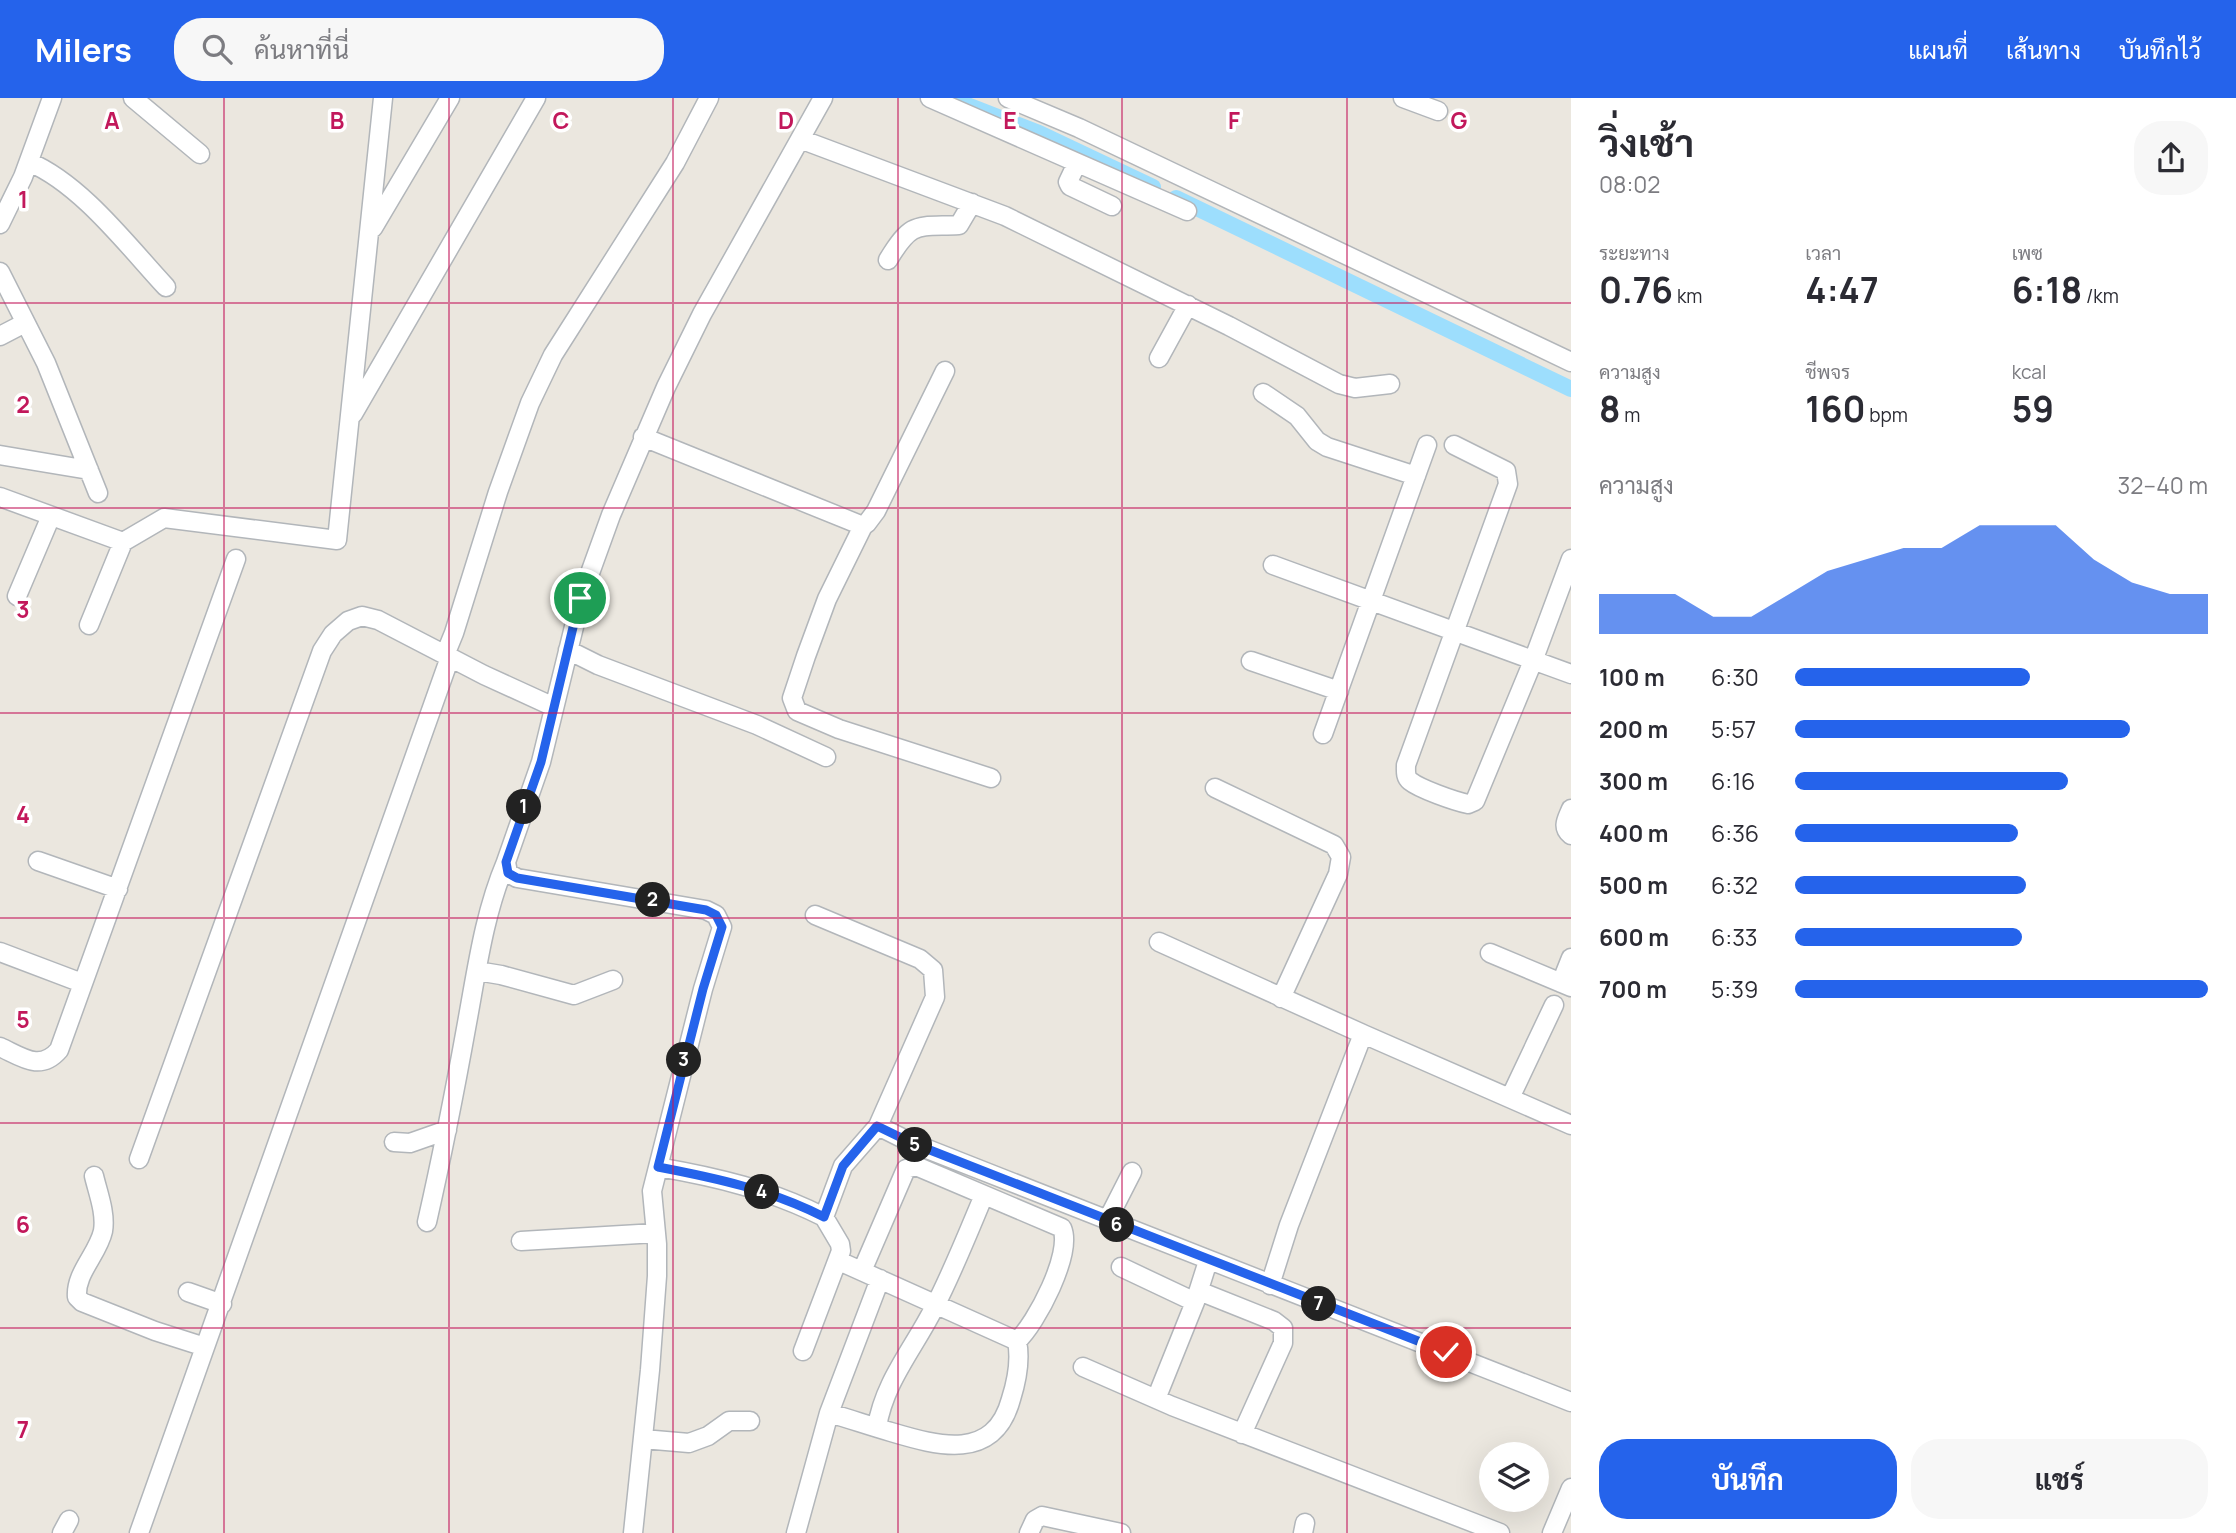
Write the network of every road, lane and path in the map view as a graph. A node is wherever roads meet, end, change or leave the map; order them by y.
1 (52, 98) edge
2 (133, 98) edge
3 (383, 98) edge
4 (450, 98) edge
5 (536, 98) edge
6 (709, 98) edge
7 (823, 98) edge
8 (930, 98) edge
9 (1008, 98) edge
10 (1403, 98) edge
11 (1438, 111) dead end
12 (800, 139) junction
13 (200, 154) dead end
14 (1077, 163) junction
15 (37, 165) junction
16 (972, 203) junction
17 (1112, 206) dead end
18 (1186, 211) dead end
19 (0, 224) edge
20 (369, 233) junction
21 (888, 260) dead end
22 (0, 272) edge
23 (166, 286) dead end
24 (1188, 305) junction
25 (25, 323) junction
26 (0, 336) edge
27 (1159, 358) dead end
28 (1571, 362) edge
29 (945, 370) dead end
30 (1390, 384) dead end
31 (1263, 393) dead end
32 (349, 420) junction
33 (643, 437) junction
34 (1427, 445) dead end
35 (1454, 445) dead end
36 (0, 455) edge
37 (89, 470) junction
38 (1416, 476) junction
39 (98, 493) dead end
40 (0, 497) edge
41 (51, 516) junction
42 (863, 526) junction
43 (123, 542) junction
44 (236, 559) dead end
45 (1571, 559) edge
46 (1273, 565) dead end
47 (17, 596) dead end
48 (1372, 601) junction
49 (89, 625) dead end
50 (1456, 632) junction
51 (568, 650) junction
52 (447, 656) junction
53 (1251, 661) dead end
54 (1533, 661) junction
55 (1571, 674) edge
56 (1339, 691) junction
57 (554, 707) junction
58 (1323, 734) dead end
59 (826, 757) dead end
60 (991, 778) dead end
61 (1216, 788) dead end
62 (1571, 809) edge
63 (1571, 835) edge
64 (38, 861) dead end
65 (506, 862) junction
66 (118, 889) junction
67 (815, 915) dead end
68 (1159, 942) dead end
69 (0, 952) edge
70 (1490, 953) dead end
71 (1571, 958) edge
72 (477, 971) junction
73 (613, 980) dead end
74 (82, 984) junction
75 (1566, 985) edge
76 (1281, 998) junction
77 (1554, 1005) dead end
78 (1363, 1034) junction
79 (0, 1047) edge
80 (1510, 1098) junction
81 (1571, 1125) edge
82 (877, 1126) junction
83 (447, 1130) junction
84 (394, 1142) dead end
85 (139, 1159) dead end
86 (658, 1167) junction
87 (1132, 1172) dead end
88 (94, 1176) dead end
89 (985, 1195) junction
90 (824, 1217) junction
91 (1107, 1221) junction
92 (427, 1222) dead end
93 (656, 1233) junction
94 (521, 1241) dead end
95 (839, 1261) junction
96 (1208, 1261) junction
97 (1121, 1267) dead end
98 (862, 1271) junction
99 (880, 1279) junction
100 (1270, 1285) junction
101 (188, 1292) dead end
102 (1197, 1296) junction
103 (222, 1304) junction
104 (936, 1305) junction
105 (1017, 1341) junction
106 (205, 1347) junction
107 (803, 1351) dead end
108 (1083, 1367) dead end
109 (1156, 1399) junction
110 (1571, 1402) edge
111 (829, 1413) junction
112 (750, 1421) dead end
113 (877, 1427) junction
114 (1242, 1434) junction
115 (643, 1439) junction
116 (1571, 1488) edge
117 (139, 1533) edge
118 (633, 1533) edge
119 (796, 1533) edge
120 (1029, 1533) edge
121 (1121, 1533) edge
122 (1500, 1533) edge
123 (1552, 1533) edge

1 - 15 street
2 - 13 street
3 - 20 street
4 - 20 street
5 - 32 street
6 - 52 street
7 - 12 street
8 - 14 street
9 - 28 street
10 - 11 street
12 - 16 street
12 - 33 street
14 - 17 street
14 - 18 street
15 - 19 street
15 - 23 street
16 - 21 street
16 - 24 street
20 - 32 street
22 - 25 street
24 - 27 street
24 - 30 street
25 - 26 street
25 - 37 street
29 - 42 street
31 - 38 street
32 - 43 street
33 - 42 street
33 - 51 street
34 - 38 street
35 - 50 street
36 - 37 street
37 - 39 street
38 - 48 street
40 - 41 street
41 - 43 street
41 - 47 street
42 - 60 street
43 - 49 street
44 - 66 street
45 - 54 street
46 - 48 street
48 - 50 street
48 - 56 street
50 - 54 street
50 - 54 street
51 - 57 street
51 - 59 street
52 - 57 street
52 - 85 street
52 - 103 street
53 - 56 street
54 - 55 street
56 - 58 street
57 - 65 street
61 - 76 street
62 - 63 street
64 - 66 street
65 - 72 street
65 - 86 street
66 - 74 street
67 - 82 street
68 - 76 street
69 - 74 street
70 - 75 street
71 - 75 street
72 - 73 street
72 - 83 street
74 - 79 street
76 - 78 street
77 - 80 street
78 - 80 street
78 - 100 street
80 - 81 street
82 - 90 street
82 - 91 street
83 - 84 street
83 - 92 street
86 - 90 street
86 - 93 street
87 - 91 street
88 - 106 street
89 - 98 street
89 - 104 street
89 - 105 street
90 - 95 street
91 - 96 street
93 - 94 street
93 - 115 street
95 - 98 street
95 - 107 street
96 - 100 street
96 - 102 street
97 - 102 street
98 - 99 street
99 - 104 street
99 - 111 street
100 - 110 street
101 - 103 street
102 - 109 street
102 - 114 street
103 - 106 street
104 - 105 street
104 - 113 street
105 - 113 street
106 - 117 street
108 - 109 street
109 - 114 street
111 - 113 street
111 - 119 street
112 - 115 street
114 - 122 street
115 - 118 street
116 - 123 street
120 - 121 street

